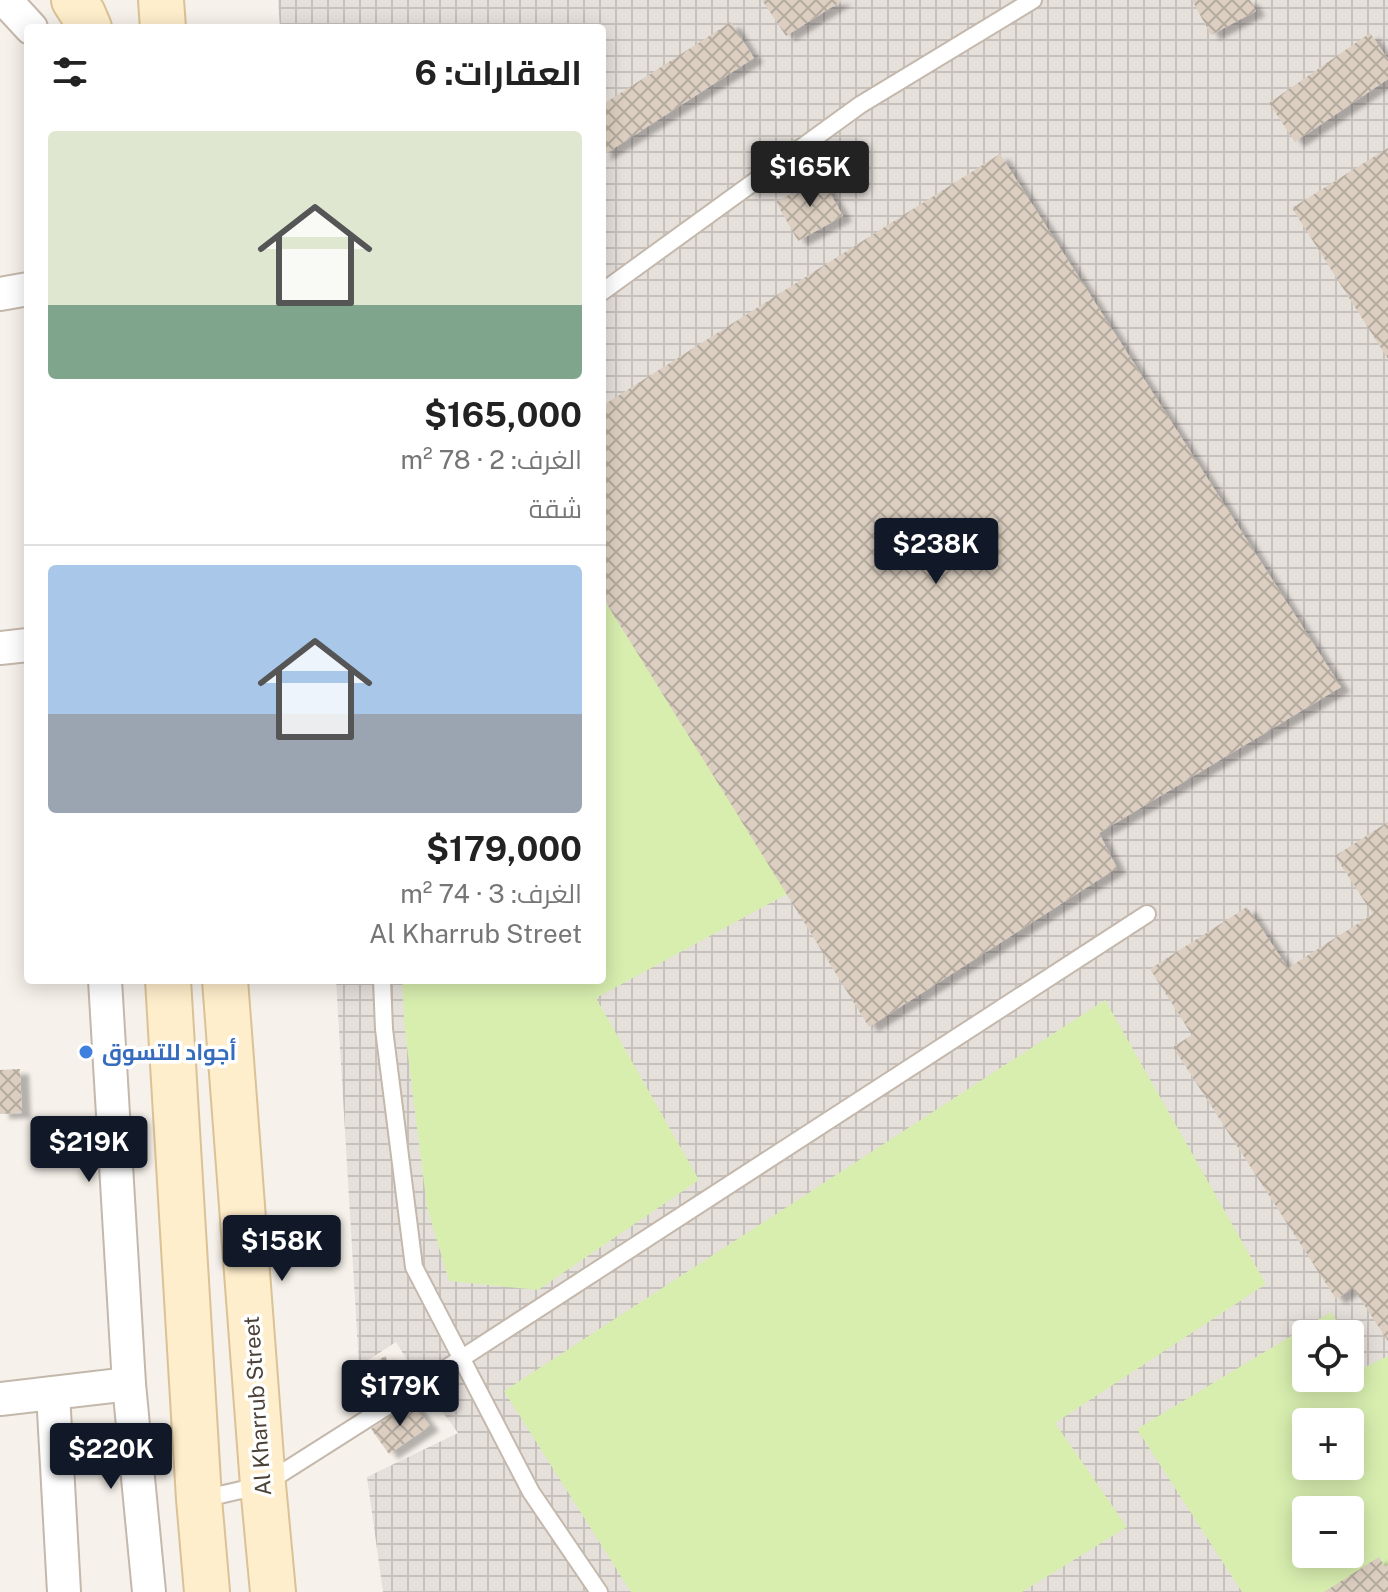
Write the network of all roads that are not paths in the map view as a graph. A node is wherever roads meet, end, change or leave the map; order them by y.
1 (1, 0) edge
2 (74, 0) edge
3 (109, 0) edge
4 (161, 0) edge
5 (1033, 0) edge
6 (27, 24) edge
7 (87, 24) edge
8 (111, 24) edge
9 (163, 24) edge
10 (606, 289) edge
11 (24, 290) edge
12 (0, 294) edge
13 (24, 645) edge
14 (0, 648) edge
15 (1147, 914) dead end
16 (105, 984) edge
17 (168, 984) edge
18 (225, 984) edge
19 (382, 984) edge
20 (462, 1358) junction
21 (129, 1384) junction
22 (53, 1393) junction
23 (0, 1399) edge
24 (263, 1485) junction
25 (199, 1499) junction
26 (64, 1592) edge
27 (149, 1592) edge
28 (207, 1592) edge
29 (273, 1592) edge
30 (599, 1592) edge

1 - 6 street
2 - 7 main road
3 - 8 main road
4 - 9 main road
5 - 10 lane
11 - 12 street
13 - 14 street
15 - 20 lane
16 - 21 street
17 - 25 main road
18 - 24 main road, Al Kharrub Street
19 - 20 lane
20 - 24 lane
20 - 30 lane
21 - 22 street
21 - 27 street
22 - 23 street
22 - 26 street
24 - 25 lane
24 - 29 main road, Al Kharrub Street
25 - 28 main road

